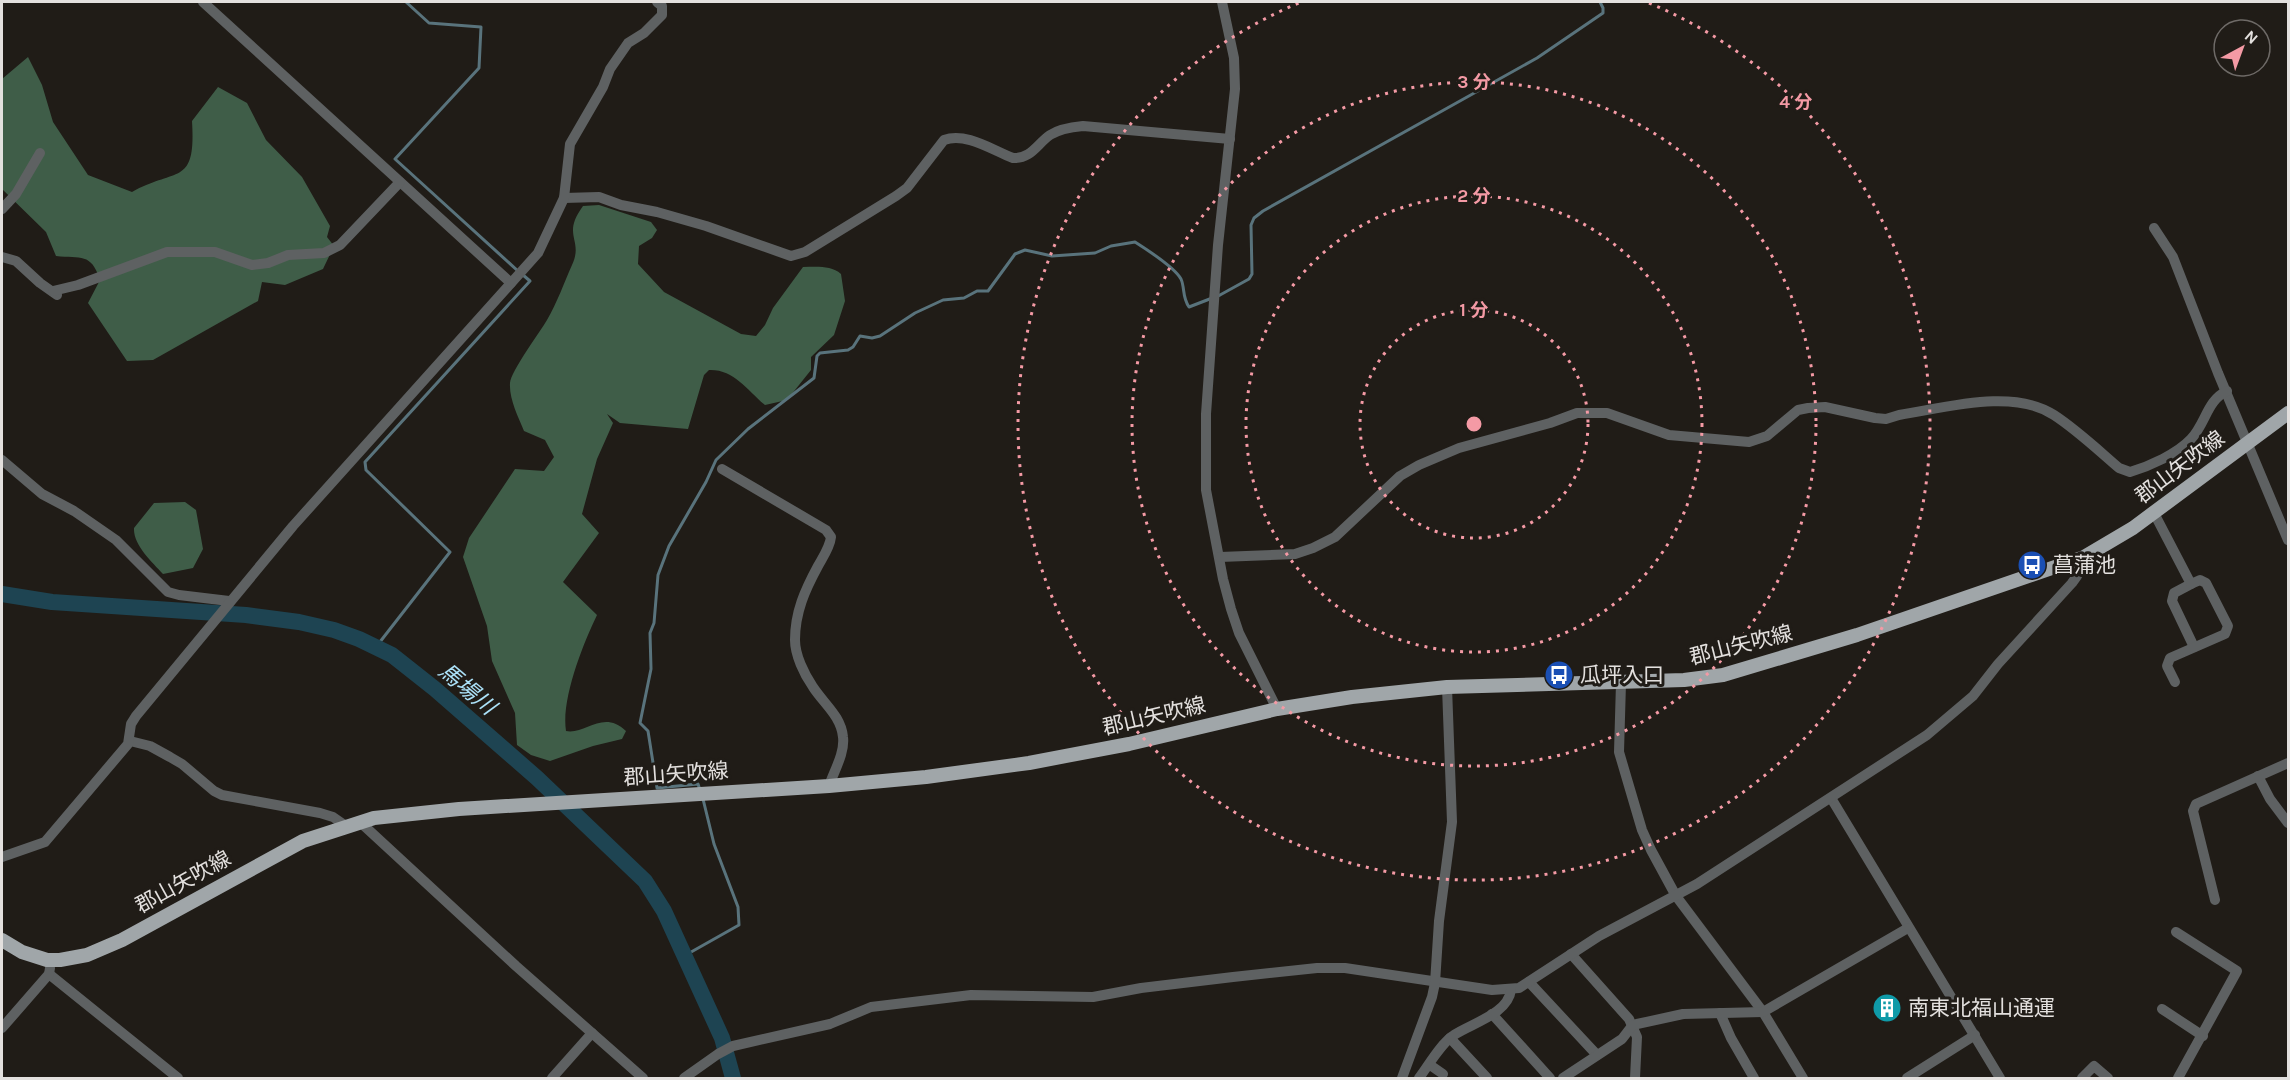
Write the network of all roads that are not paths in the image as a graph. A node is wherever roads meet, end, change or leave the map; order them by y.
1 (203, 2) edge
2 (657, 2) edge
3 (1222, 2) edge
4 (1230, 139) junction
5 (40, 153) dead end
6 (400, 182) junction
7 (564, 198) junction
8 (2, 209) edge
9 (2154, 228) dead end
10 (2, 257) edge
11 (511, 283) junction
12 (2227, 391) junction
13 (2289, 412) edge
14 (2247, 443) junction
15 (2, 460) edge
16 (722, 469) dead end
17 (2154, 513) junction
18 (2289, 540) edge
19 (1220, 557) junction
20 (2084, 557) junction
21 (2191, 584) junction
22 (228, 604) junction
23 (2194, 646) junction
24 (2175, 681) dead end
25 (1621, 682) junction
26 (1447, 687) junction
27 (1277, 709) junction
28 (130, 741) junction
29 (2289, 763) edge
30 (2258, 776) junction
31 (829, 786) junction
32 (1831, 798) junction
33 (2289, 823) edge
34 (353, 824) junction
35 (2, 857) edge
36 (1676, 896) junction
37 (2215, 900) dead end
38 (1908, 928) junction
39 (2176, 932) dead end
40 (2, 940) edge
41 (1571, 954) junction
42 (50, 960) junction
43 (48, 974) junction
44 (1529, 982) junction
45 (1435, 983) junction
46 (1511, 990) junction
47 (2162, 1009) dead end
48 (1720, 1012) junction
49 (1763, 1012) junction
50 (1492, 1014) junction
51 (1632, 1026) junction
52 (2, 1028) edge
53 (592, 1033) junction
54 (1975, 1035) junction
55 (2203, 1036) junction
56 (1450, 1038) junction
57 (1597, 1055) junction
58 (1430, 1065) junction
59 (1443, 1074) dead end
60 (178, 1078) edge
61 (552, 1078) edge
62 (643, 1078) edge
63 (684, 1078) edge
64 (1402, 1078) edge
65 (1419, 1078) edge
66 (1486, 1078) edge
67 (1550, 1078) edge
68 (1563, 1078) edge
69 (1635, 1078) edge
70 (1754, 1078) edge
71 (1803, 1078) edge
72 (1907, 1078) edge
73 (2000, 1078) edge
74 (2082, 1078) edge
75 (2108, 1078) edge
76 (2178, 1078) edge

1 - 6 street
2 - 7 street
3 - 4 street
4 - 7 street
4 - 19 street
5 - 8 street
6 - 10 street
6 - 11 street
7 - 11 street
9 - 12 street
11 - 22 street
12 - 14 street
12 - 19 street
13 - 14 main road, 郡山矢吹線
14 - 17 main road, 郡山矢吹線
14 - 18 street
15 - 22 street
16 - 31 street
17 - 20 main road, 郡山矢吹線
17 - 21 street
19 - 27 street
20 - 25 main road, 郡山矢吹線
20 - 32 street
21 - 23 street
21 - 23 street
22 - 28 street
23 - 24 street
25 - 26 main road, 郡山矢吹線
25 - 36 street
26 - 27 main road, 郡山矢吹線
26 - 45 street
27 - 31 main road, 郡山矢吹線
28 - 34 street
28 - 35 street
29 - 30 street
30 - 33 street
30 - 37 street
31 - 34 main road, 郡山矢吹線
32 - 36 street
32 - 38 street
34 - 42 main road, 郡山矢吹線
34 - 53 street
36 - 41 street
36 - 49 street
38 - 49 street
38 - 54 street
39 - 55 street
40 - 42 main road, 郡山矢吹線
41 - 44 street
41 - 51 street
42 - 43 street
43 - 52 street
43 - 60 street
44 - 46 street
44 - 57 street
45 - 46 street
45 - 63 street
45 - 64 street
46 - 50 street
47 - 55 street
48 - 49 street
48 - 51 street
48 - 70 street
49 - 71 street
50 - 56 street
50 - 67 street
51 - 57 street
51 - 69 street
53 - 61 street
53 - 62 street
54 - 72 street
54 - 73 street
55 - 76 street
56 - 58 street
56 - 66 street
57 - 68 street
58 - 59 street
58 - 65 street
74 - 75 street

